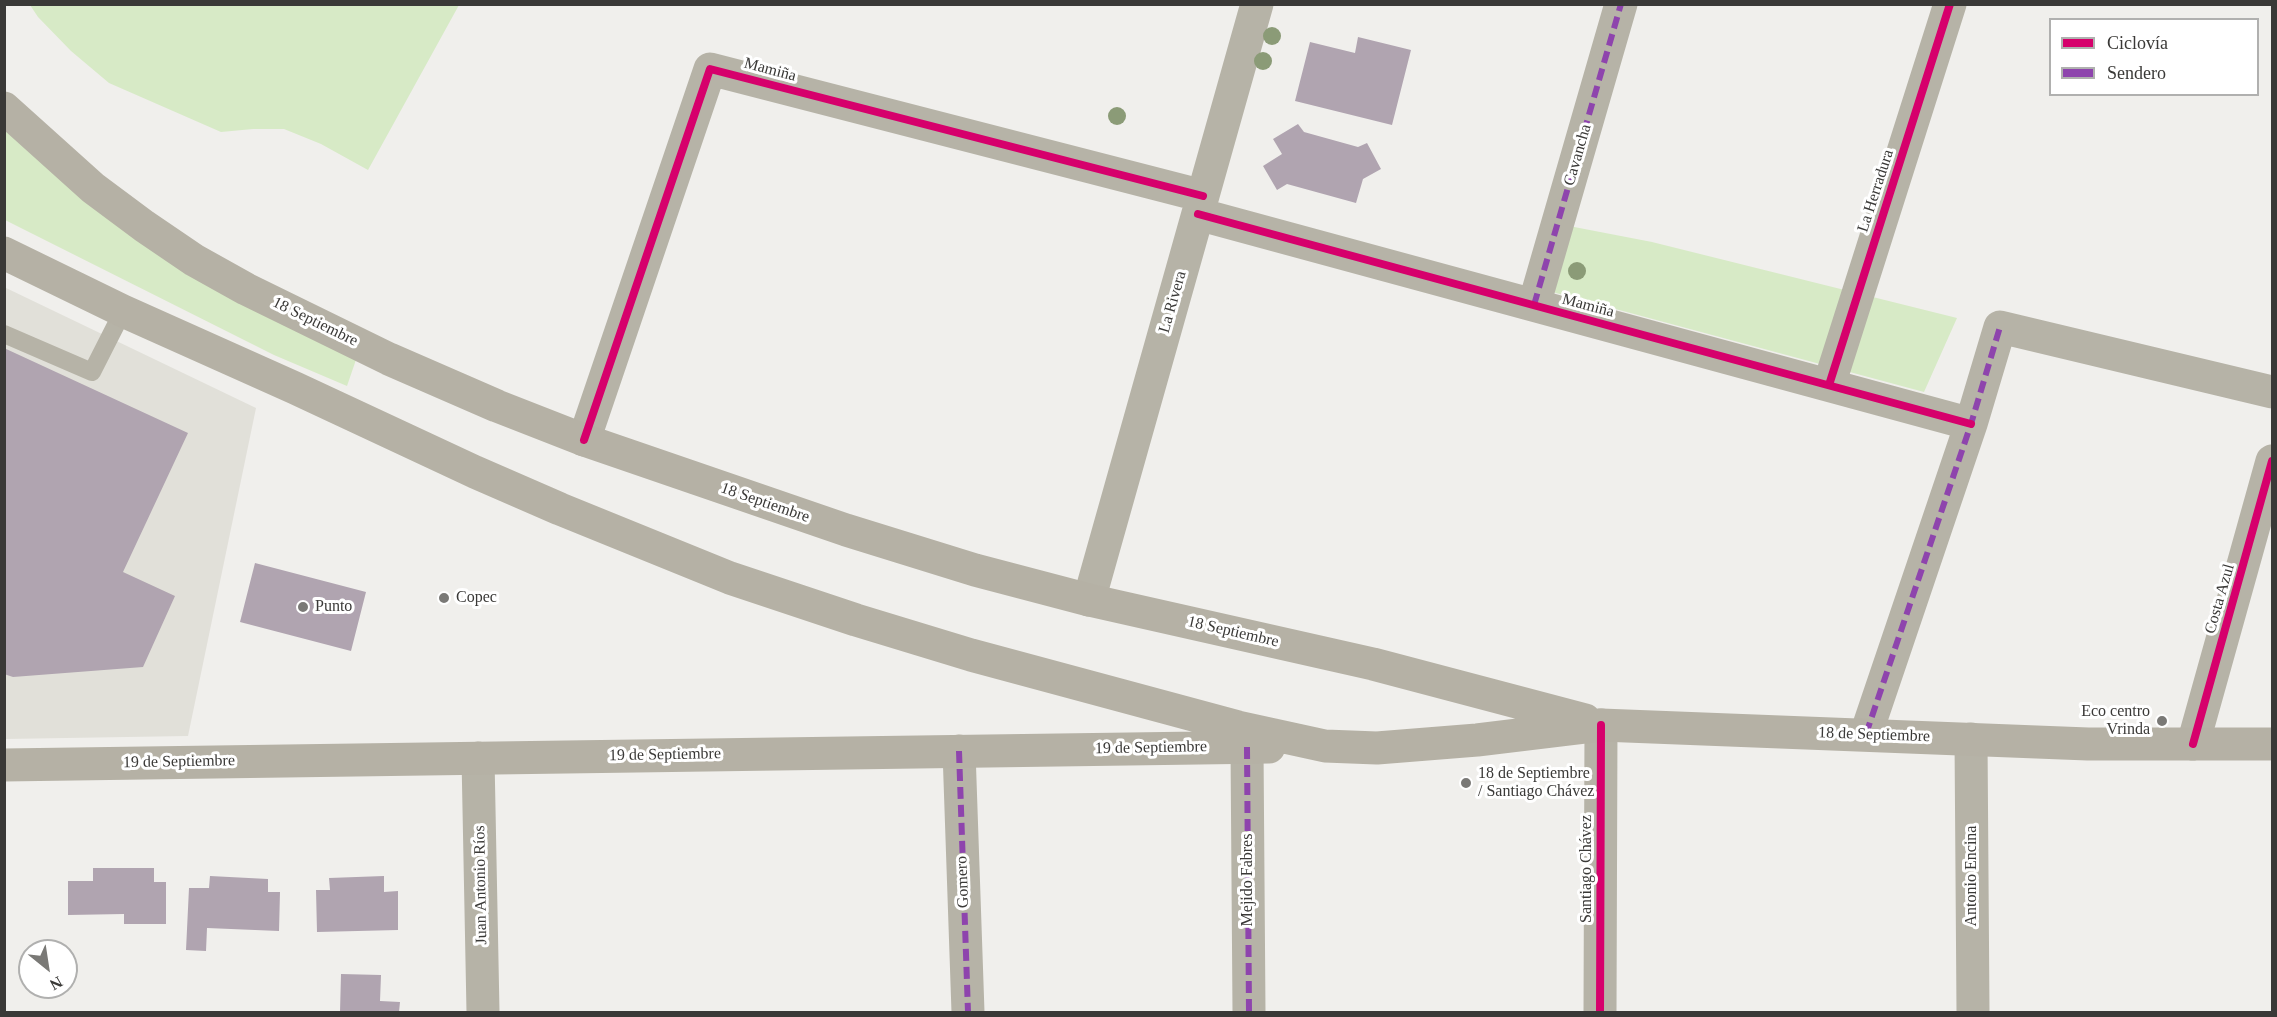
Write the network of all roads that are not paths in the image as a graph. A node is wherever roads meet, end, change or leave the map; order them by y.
1 (1257, 4) edge
2 (1621, 4) edge
3 (1950, 4) edge
4 (4, 108) edge
5 (1200, 205) junction
6 (4, 253) edge
7 (1534, 305) junction
8 (123, 311) junction
9 (4, 334) edge
10 (1829, 385) junction
11 (2272, 392) edge
12 (1971, 424) junction
13 (584, 440) junction
14 (2272, 461) edge
15 (1089, 600) junction
16 (1601, 725) junction
17 (1866, 734) junction
18 (1971, 739) junction
19 (2193, 744) junction
20 (2272, 744) edge
21 (1325, 746) junction
22 (1247, 747) junction
23 (959, 751) junction
24 (478, 758) junction
25 (4, 765) edge
26 (483, 1012) edge
27 (968, 1012) edge
28 (1249, 1012) edge
29 (1600, 1012) edge
30 (1973, 1012) edge

1 - 5 street, La Rivera
2 - 7 street, Cavancha
3 - 10 street, La Herradura
4 - 13 main road, 18 Septiembre
5 - 7 street, Mamiña
5 - 13 street, Mamiña
5 - 15 street, La Rivera
6 - 8 main road
7 - 10 street, Mamiña
8 - 9 lane
8 - 21 main road
10 - 12 street, Mamiña
11 - 12 street
12 - 17 street
13 - 15 main road, 18 Septiembre
14 - 19 street, Costa Azul
15 - 16 main road, 18 Septiembre
16 - 17 main road, 18 de Septiembre
16 - 21 main road, 18 de Septiembre
16 - 29 street, Santiago Chávez
17 - 18 main road, 18 de Septiembre
18 - 19 main road, 18 de Septiembre
18 - 30 street, Antonio Encina
19 - 20 main road, 18 de Septiembre
21 - 22 main road, 19 de Septiembre
22 - 23 main road, 19 de Septiembre
22 - 28 street, Mejido Fabres
23 - 24 main road, 19 de Septiembre
23 - 27 street, Gomero
24 - 25 main road, 19 de Septiembre
24 - 26 street, Juan Antonio Ríos

